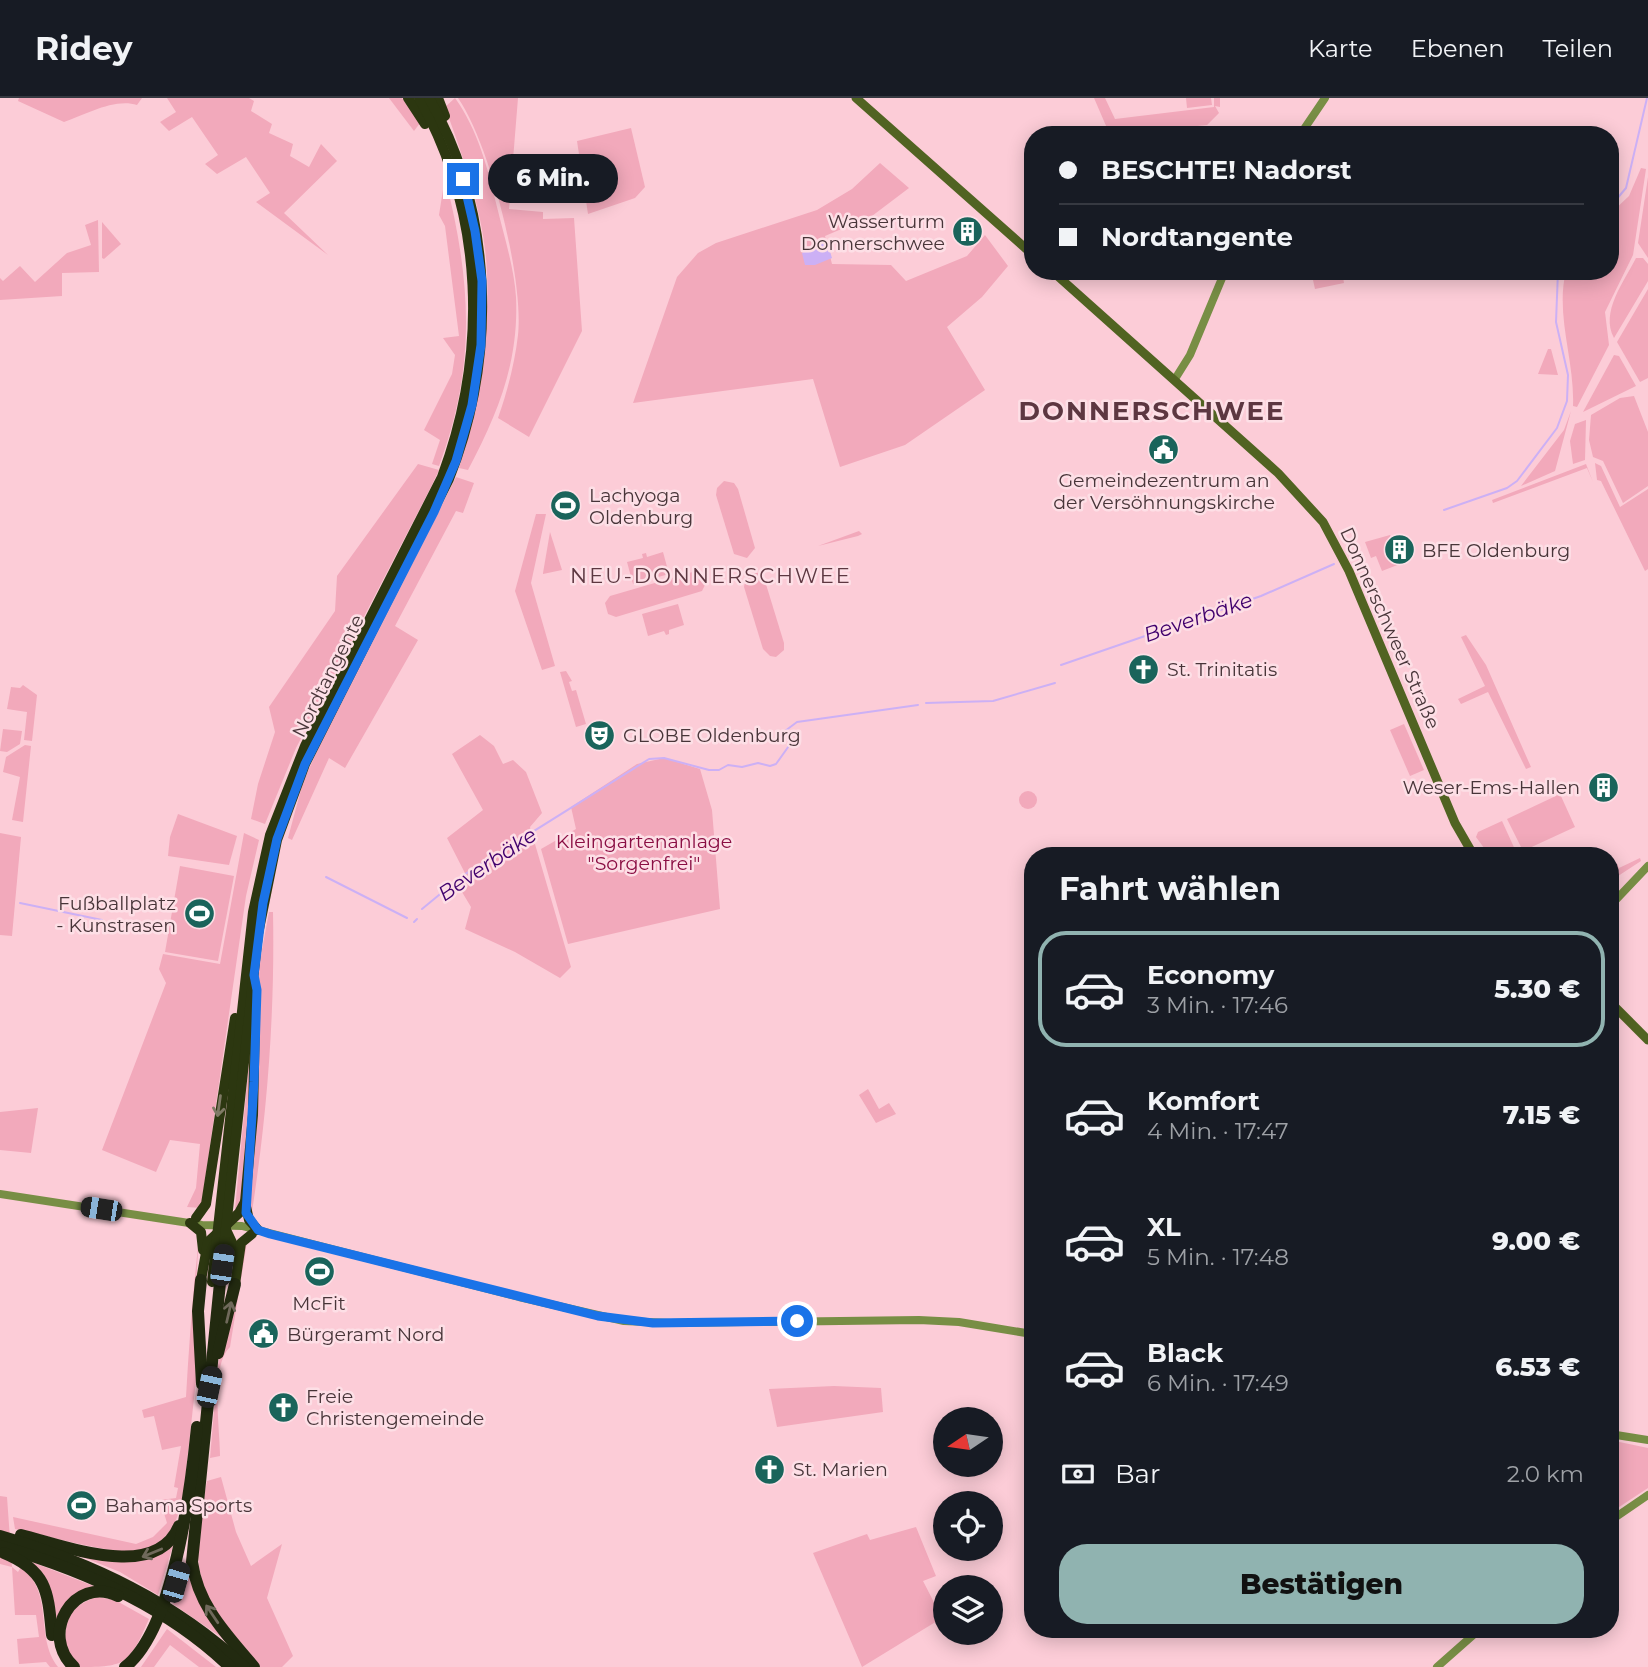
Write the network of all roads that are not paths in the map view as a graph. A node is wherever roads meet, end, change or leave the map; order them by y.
1 (408, 98) edge
2 (419, 98) edge
3 (856, 98) edge
4 (1325, 98) edge
5 (429, 105) edge
6 (438, 124) junction
7 (1306, 126) edge
8 (451, 157) junction
9 (1024, 247) edge
10 (1062, 280) edge
11 (1221, 280) edge
12 (1175, 379) junction
13 (1469, 847) edge
14 (270, 850) junction
15 (1648, 866) edge
16 (1619, 897) edge
17 (254, 975) junction
18 (244, 992) junction
19 (1619, 1011) edge
20 (1648, 1040) edge
21 (208, 1193) junction
22 (0, 1194) edge
23 (245, 1202) junction
24 (225, 1208) junction
25 (193, 1221) junction
26 (223, 1226) junction
27 (255, 1232) junction
28 (203, 1254) junction
29 (237, 1262) junction
30 (211, 1282) junction
31 (235, 1284) joint
32 (1024, 1333) edge
33 (206, 1386) junction
34 (1619, 1435) edge
35 (1648, 1440) edge
36 (1648, 1495) edge
37 (192, 1500) junction
38 (1619, 1515) edge
39 (0, 1530) edge
40 (0, 1536) edge
41 (0, 1546) edge
42 (28, 1550) junction
43 (0, 1552) edge
44 (149, 1602) junction
45 (177, 1620) junction
46 (1470, 1638) edge
47 (66, 1667) edge
48 (74, 1667) edge
49 (125, 1667) edge
50 (135, 1667) edge
51 (230, 1667) edge
52 (244, 1667) edge
53 (254, 1667) edge
54 (1437, 1667) edge

1 - 5 highway
2 - 5 highway, Nordtangente
3 - 9 main road
4 - 7 street
5 - 6 highway, Nordtangente
5 - 6 highway
6 - 8 highway, Nordtangente
6 - 8 highway
8 - 14 highway, Nordtangente
10 - 12 main road, Donnerschweer Straße
11 - 12 street
12 - 13 main road, Donnerschweer Straße
14 - 17 highway, Nordtangente
14 - 18 highway, Nordtangente
15 - 16 street
17 - 23 highway
17 - 24 highway, Nordtangente
18 -> 21 highway
18 - 24 highway, Nordtangente
19 - 20 main road
21 - 25 highway
21 - 26 highway
22 - 25 street
23 - 26 highway
23 - 27 highway
24 - 30 highway, Nordtangente
25 - 26 street
25 - 28 highway
26 - 27 street
26 - 28 highway
26 - 29 highway
27 - 29 highway
27 - 32 street
28 - 30 highway
29 - 31 highway
30 - 33 highway, Nordtangente
30 - 33 highway
33 -> 31 highway
33 - 37 highway, Nordtangente
34 - 35 street
36 - 38 street
37 -> 42 highway
37 - 49 highway
37 - 50 highway
53 -> 37 highway
39 - 42 highway
40 - 42 highway
41 - 42 highway
42 - 43 highway
42 - 44 highway
42 - 47 highway
44 - 45 highway
44 - 48 highway
45 - 51 highway
45 - 52 highway
46 - 54 street

